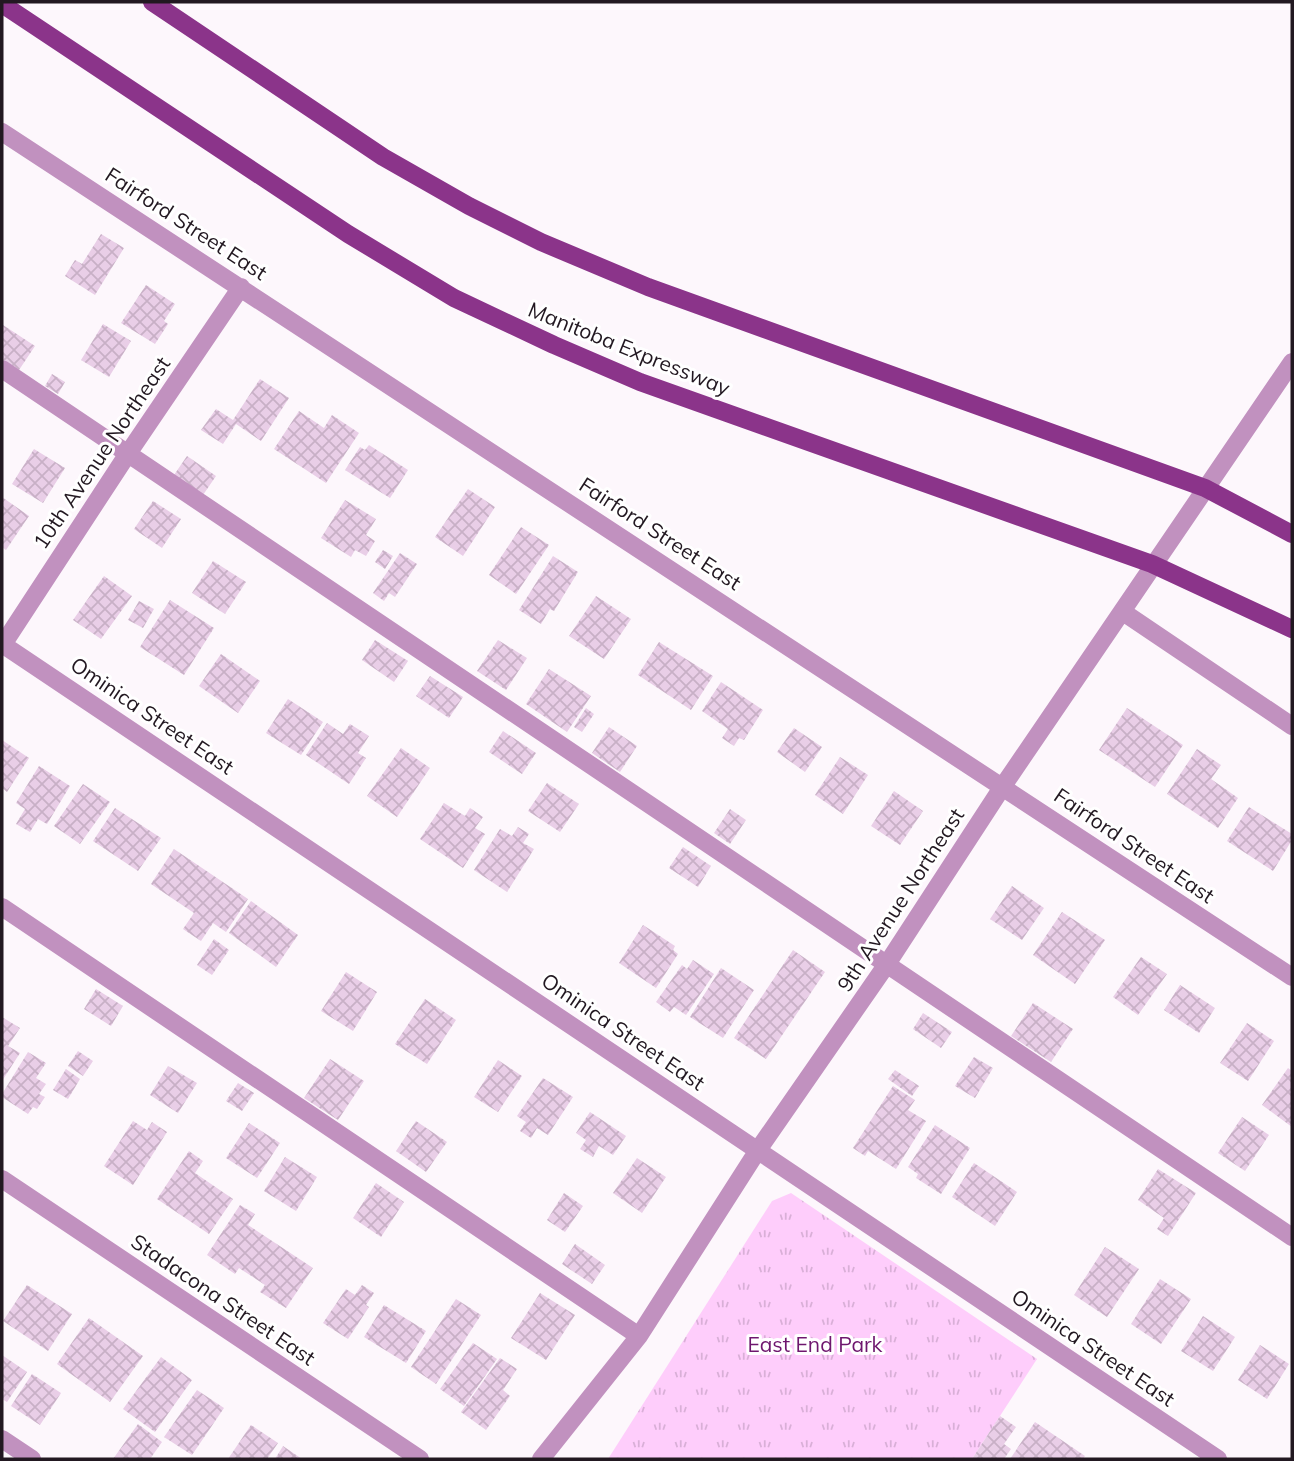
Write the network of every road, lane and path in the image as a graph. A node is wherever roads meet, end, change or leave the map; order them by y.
1 (152, 2) edge
2 (2, 4) edge
3 (2, 132) edge
4 (241, 287) junction
5 (1292, 362) edge
6 (2, 369) edge
7 (127, 454) junction
8 (1205, 488) junction
9 (1292, 534) edge
10 (1153, 564) junction
11 (1123, 611) junction
12 (1292, 629) edge
13 (2, 645) edge
14 (1292, 726) edge
15 (1003, 786) junction
16 (2, 908) edge
17 (887, 964) junction
18 (1292, 977) edge
19 (758, 1150) junction
20 (2, 1179) edge
21 (1292, 1237) edge
22 (639, 1336) junction
23 (2, 1439) edge
24 (32, 1459) edge
25 (420, 1459) edge
26 (541, 1459) edge
27 (1218, 1459) edge

1 - 8 main road
2 - 10 main road, Manitoba Expressway
3 - 4 street, Fairford Street East
4 - 7 street, 10th Avenue Northeast
4 - 15 street, Fairford Street East
5 - 8 street, 9th Avenue Northeast
6 - 7 street
7 - 13 street, 10th Avenue Northeast
7 - 17 street
8 - 9 main road
8 - 10 street, 9th Avenue Northeast
10 - 11 street, 9th Avenue Northeast
10 - 12 main road, Manitoba Expressway
11 - 14 street
11 - 15 street, 9th Avenue Northeast
13 - 19 street, Ominica Street East
15 - 17 street, 9th Avenue Northeast
15 - 18 street, Fairford Street East
16 - 22 street
17 - 19 street, 9th Avenue Northeast
17 - 21 street
19 - 22 street, 9th Avenue Northeast
19 - 27 street, Ominica Street East
20 - 25 street, Stadacona Street East
22 - 26 street, 9th Avenue Northeast
23 - 24 street

